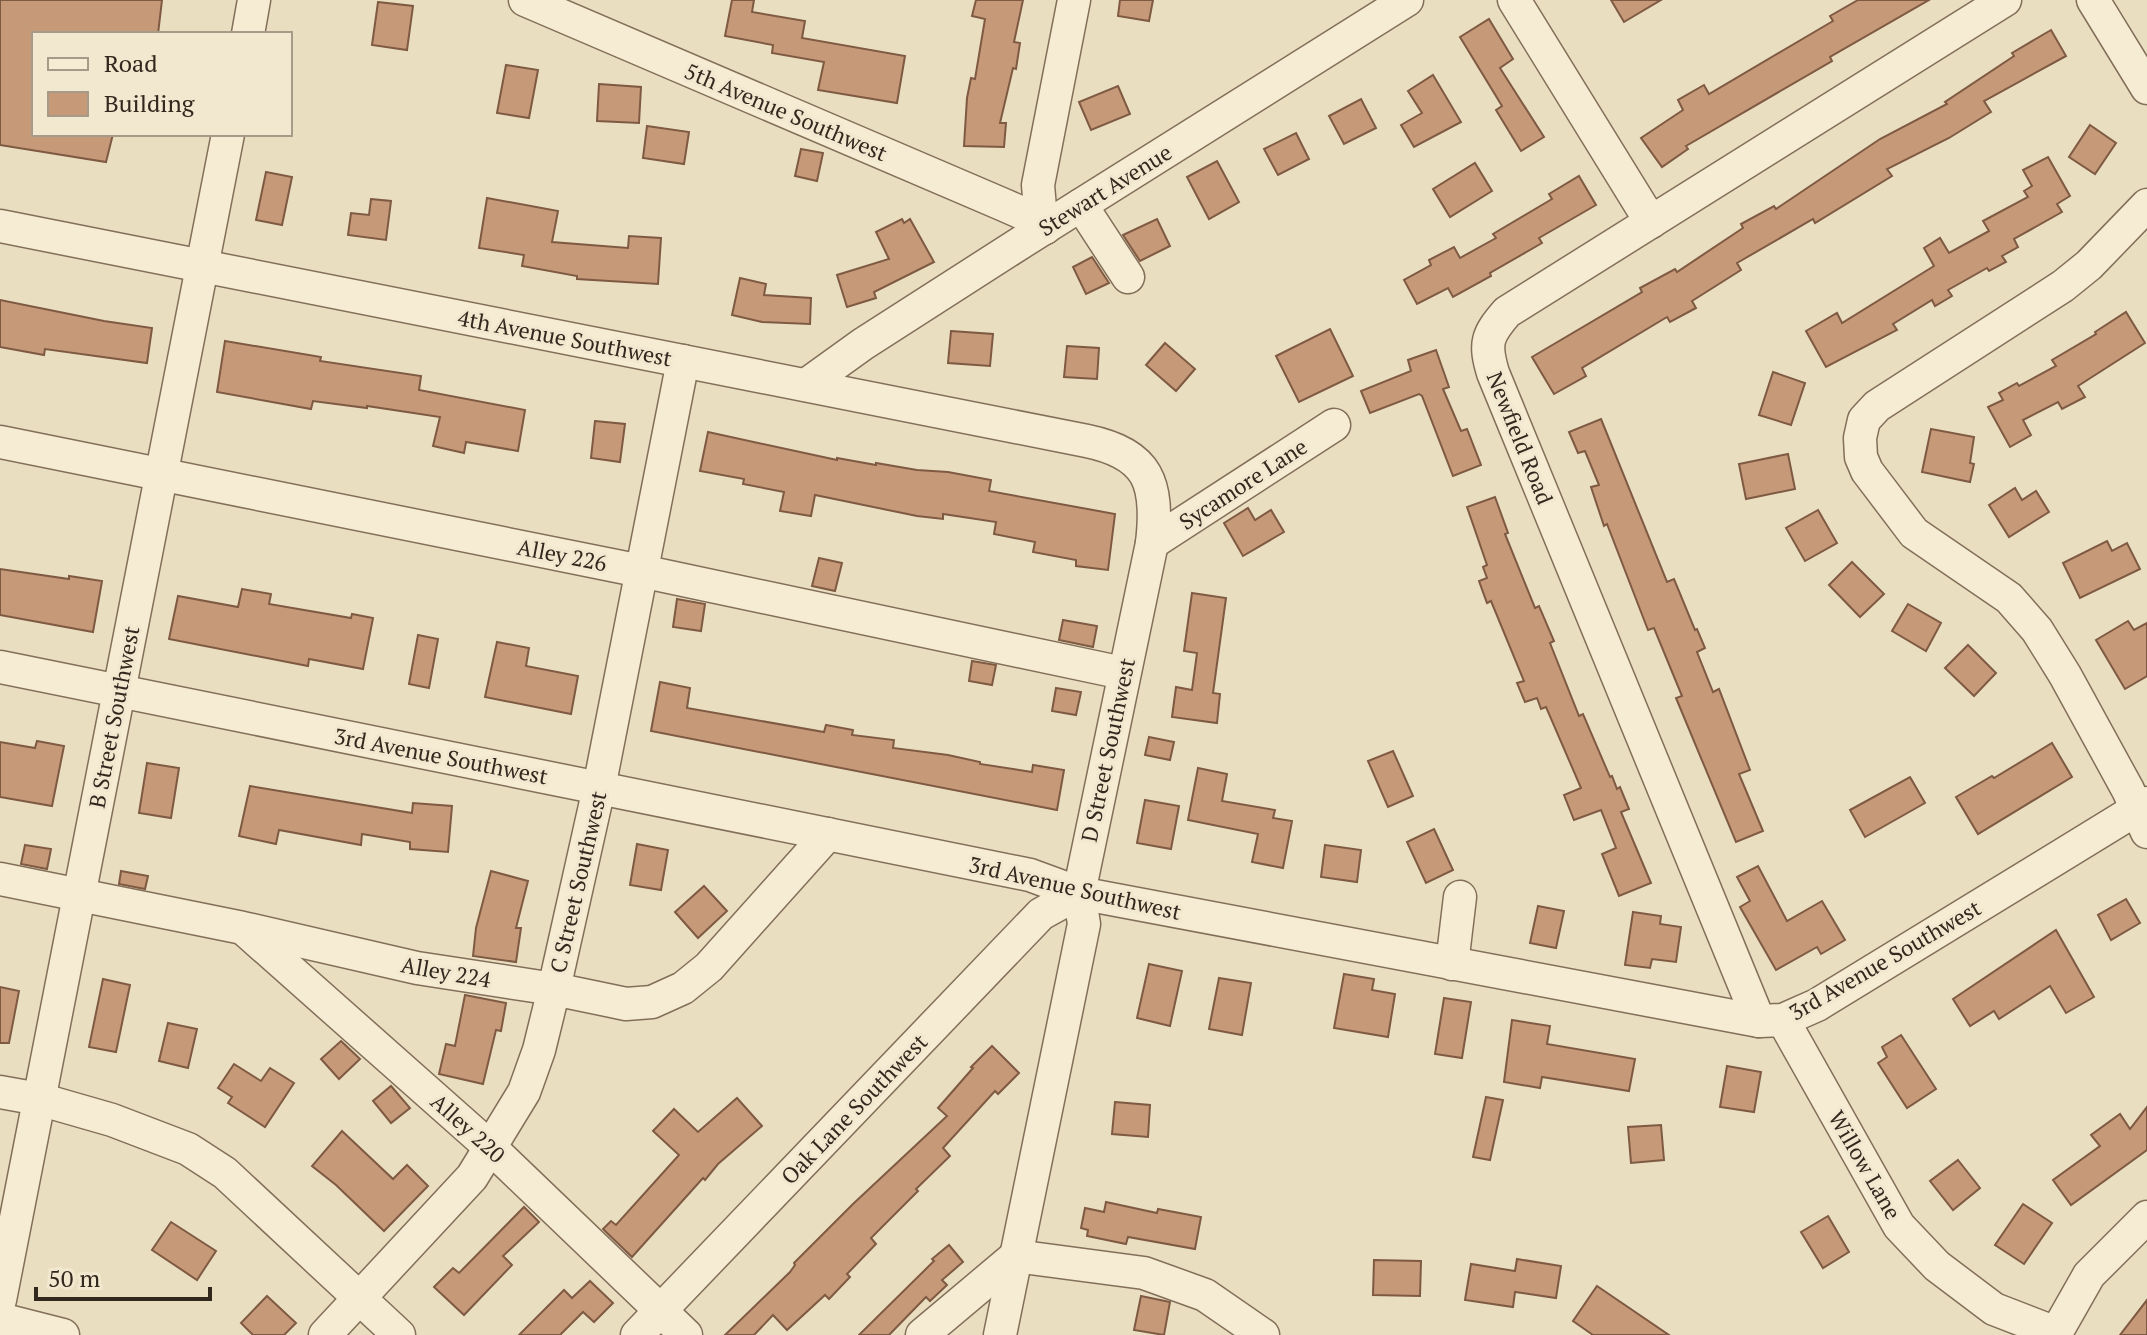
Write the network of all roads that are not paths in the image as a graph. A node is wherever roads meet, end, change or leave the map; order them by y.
1 (254, 0) edge
2 (525, 0) edge
3 (1074, 0) edge
4 (1407, 0) edge
5 (1514, 0) edge
6 (2005, 0) edge
7 (2093, 0) edge
8 (248, 32) edge
9 (2147, 88) edge
10 (228, 136) edge
11 (1081, 205) junction
12 (2147, 205) edge
13 (1651, 222) junction
14 (0, 226) edge
15 (1045, 228) junction
16 (202, 266) junction
17 (1128, 277) dead end
18 (683, 361) junction
19 (806, 385) junction
20 (1334, 425) dead end
21 (0, 442) edge
22 (1128, 454) joint
23 (162, 475) junction
24 (1152, 543) junction
25 (641, 571) junction
26 (0, 667) edge
27 (1123, 673) junction
28 (119, 691) junction
29 (599, 788) junction
30 (2143, 815) edge
31 (828, 834) junction
32 (0, 879) edge
33 (1079, 893) junction
34 (79, 895) junction
35 (1460, 897) dead end
36 (243, 928) junction
37 (1452, 964) junction
38 (554, 989) junction
39 (1771, 1021) junction
40 (0, 1092) edge
41 (39, 1099) junction
42 (491, 1148) junction
43 (2147, 1217) edge
44 (1016, 1256) junction
45 (361, 1297) junction
46 (0, 1300) edge
47 (661, 1311) junction
48 (0, 1319) edge
49 (2055, 1334) edge
50 (63, 1335) edge
51 (325, 1335) edge
52 (399, 1335) edge
53 (637, 1335) edge
54 (686, 1335) edge
55 (922, 1335) edge
56 (1000, 1335) edge
57 (1263, 1335) edge

1 - 8 street
2 - 15 street, 5th Avenue Southwest
3 - 15 street
4 - 11 street, Stewart Avenue
5 - 13 street
6 - 13 street, Newfield Road
7 - 9 street
10 - 16 street, B Street Southwest
11 - 15 street, Stewart Avenue
11 - 17 street
12 - 30 street
13 - 39 street, Newfield Road
14 - 16 street, 4th Avenue Southwest
15 - 19 street, Stewart Avenue
16 - 18 street, 4th Avenue Southwest
16 - 23 street, B Street Southwest
18 - 19 street, 4th Avenue Southwest
18 - 25 street, C Street Southwest
19 - 22 street, 4th Avenue Southwest
20 - 24 street, Sycamore Lane
21 - 23 street, Alley 226
22 - 24 street, D Street Southwest
23 - 25 street, Alley 226
23 - 28 street, B Street Southwest
24 - 27 street, D Street Southwest
25 - 27 street, Alley 226
25 - 29 street, C Street Southwest
26 - 28 street, 3rd Avenue Southwest
27 - 33 street, D Street Southwest
28 - 29 street, 3rd Avenue Southwest
28 - 34 street, B Street Southwest
29 - 31 street, 3rd Avenue Southwest
29 - 38 street, C Street Southwest
30 - 39 street, 3rd Avenue Southwest
31 - 33 street, 3rd Avenue Southwest
31 - 38 street, Alley 224
32 - 34 street, Alley 224
33 - 37 street, 3rd Avenue Southwest
33 - 44 street, D Street Southwest
33 - 47 street, Oak Lane Southwest
34 - 36 street, Alley 224
34 - 41 street, B Street Southwest
35 - 37 street
36 - 38 street, Alley 224
36 - 42 street, Alley 220
37 - 39 street, 3rd Avenue Southwest
38 - 42 street, C Street Southwest
39 - 49 street, Willow Lane
40 - 41 street
41 - 45 street
41 - 46 street, B Street Southwest
42 - 45 street, C Street Southwest
42 - 47 street, Alley 220
43 - 49 street
44 - 55 street
44 - 56 street, D Street Southwest
44 - 57 street
45 - 51 street, C Street Southwest
45 - 52 street
47 - 53 street, Oak Lane Southwest
47 - 54 street, Alley 220
48 - 50 street

